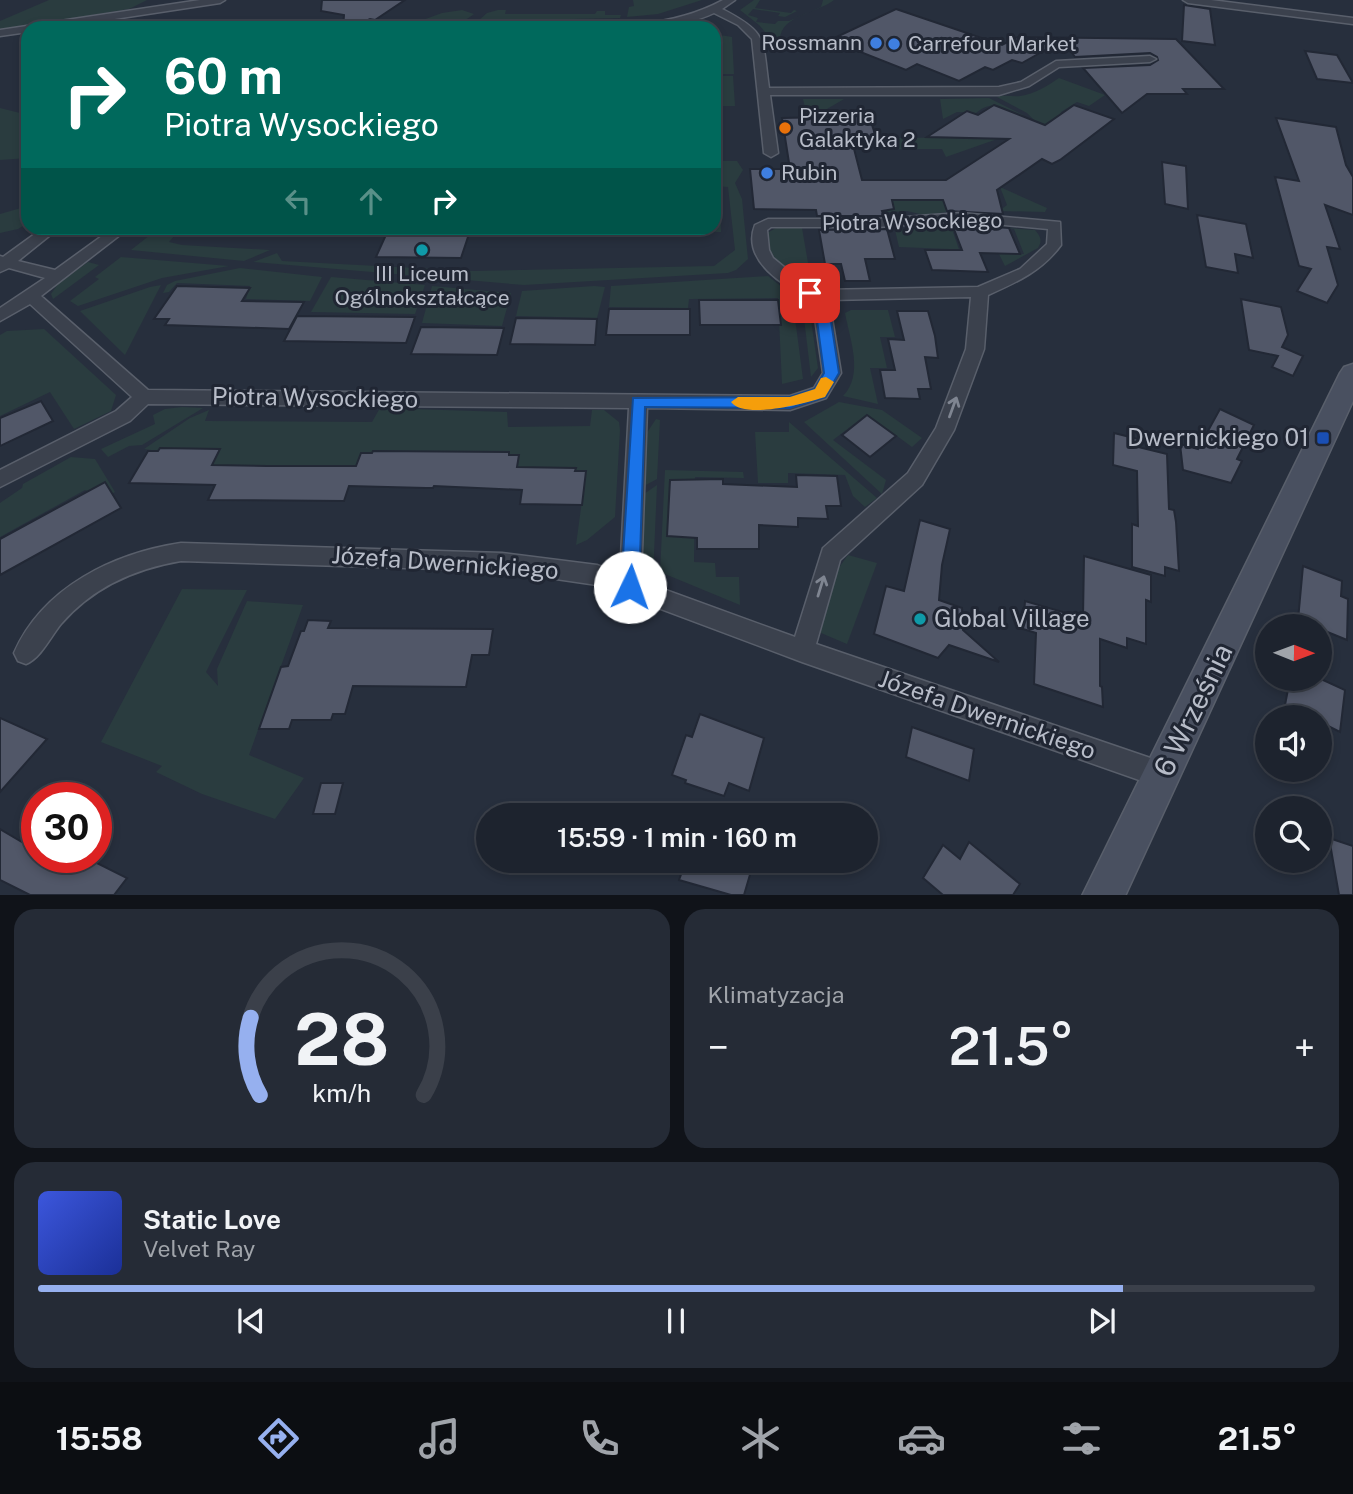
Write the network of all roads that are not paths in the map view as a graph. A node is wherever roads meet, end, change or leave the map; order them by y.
1 (183, 0) edge
2 (220, 0) edge
3 (730, 0) edge
4 (1188, 0) edge
5 (166, 9) junction
6 (715, 9) junction
7 (84, 21) edge
8 (675, 21) edge
9 (1353, 21) edge
10 (21, 30) edge
11 (0, 33) edge
12 (1150, 59) dead end
13 (764, 92) junction
14 (771, 153) dead end
15 (42, 235) edge
16 (113, 235) edge
17 (2, 263) edge
18 (58, 276) junction
19 (981, 292) junction
20 (820, 295) junction
21 (31, 296) junction
22 (0, 316) edge
23 (1353, 373) edge
24 (144, 397) junction
25 (638, 402) junction
26 (0, 479) edge
27 (630, 587) junction
28 (802, 651) junction
29 (26, 653) dead end
30 (1162, 775) junction
31 (1104, 895) edge

1 - 5 street
2 - 5 street
3 - 6 street
4 - 9 street
5 - 7 street
6 - 8 street
6 - 13 street
10 - 11 street
12 - 13 street
13 - 14 street
15 - 17 street
16 - 18 street
17 - 18 street
18 - 21 street
19 - 20 street, Piotra Wysockiego
19 - 20 street, Piotra Wysockiego
28 -> 19 street
20 - 25 street, Piotra Wysockiego
21 - 22 street
21 - 24 street
23 - 30 street, 6 Września
24 - 25 street, Piotra Wysockiego
24 - 26 street
25 - 27 street
27 - 28 street, Józefa Dwernickiego
27 - 29 street, Józefa Dwernickiego
28 - 30 street, Józefa Dwernickiego
30 - 31 street, 6 Września

